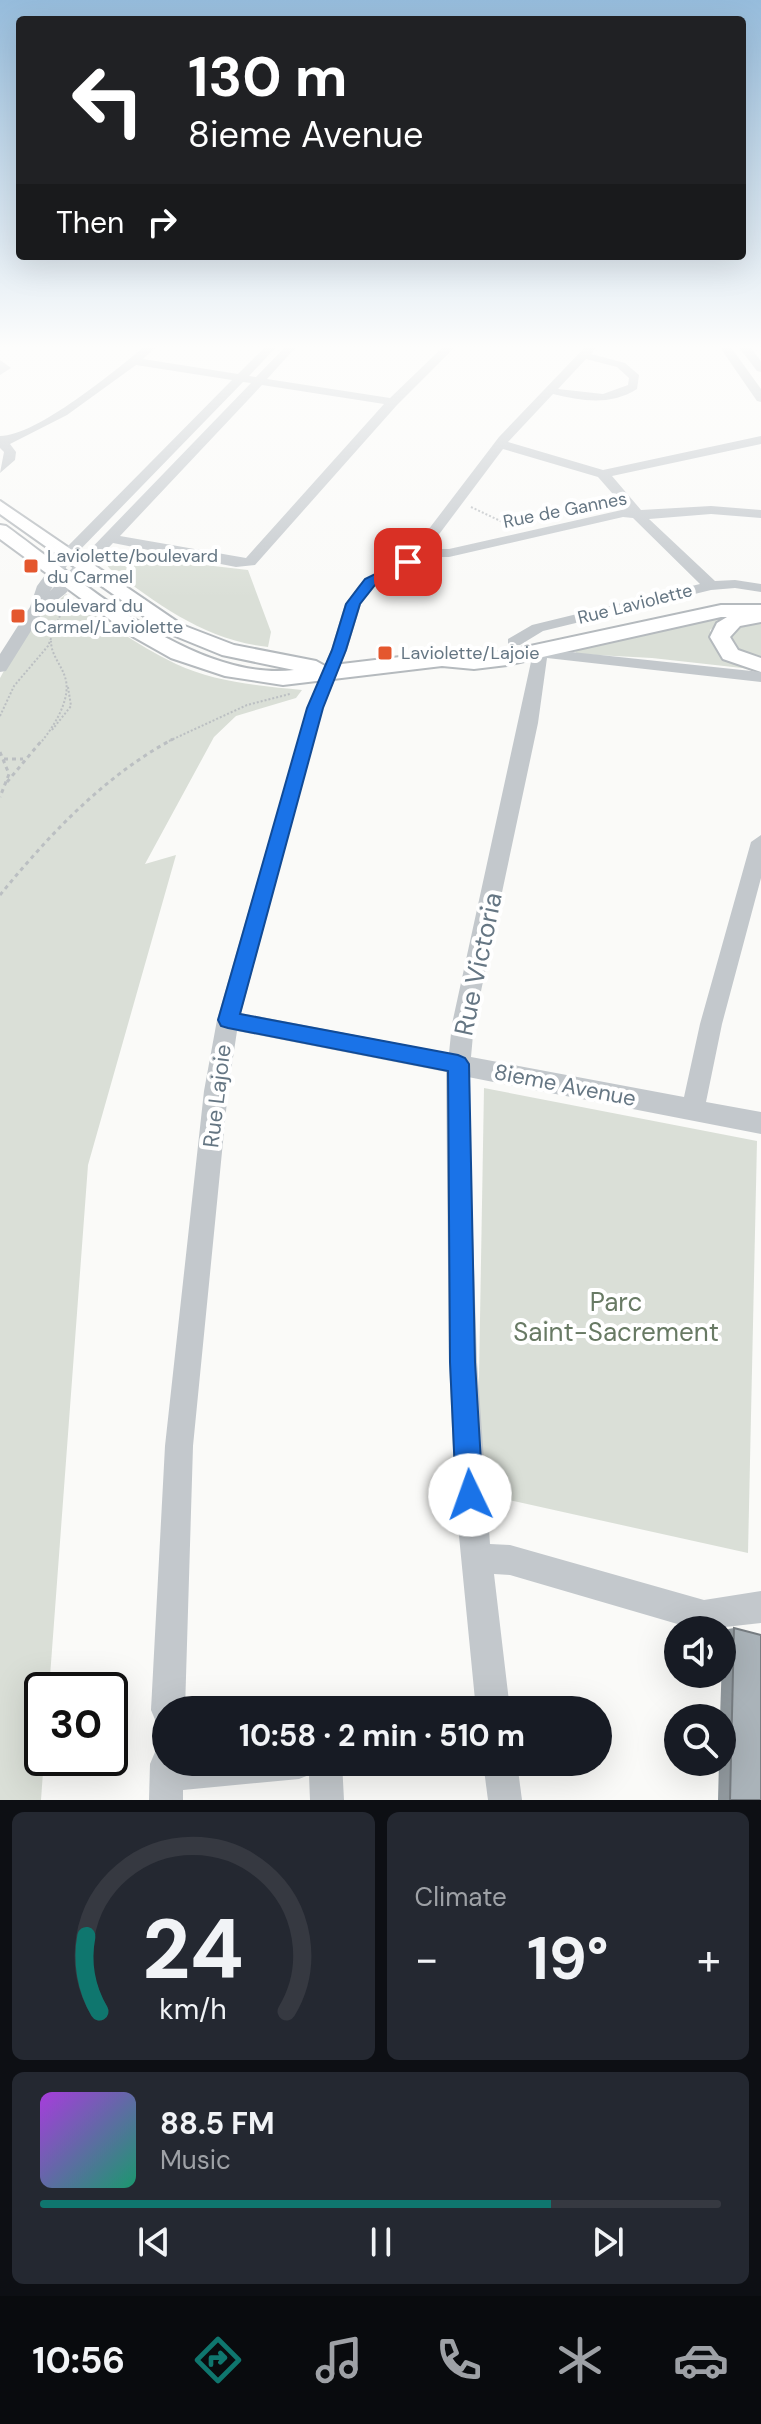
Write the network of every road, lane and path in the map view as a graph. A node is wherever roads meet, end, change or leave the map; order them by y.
1 (24, 430) edge
2 (190, 430) edge
3 (212, 430) edge
4 (368, 430) edge
5 (513, 430) edge
6 (761, 440) edge
7 (2, 441) edge
8 (500, 444) junction
9 (171, 449) junction
10 (191, 452) junction
11 (0, 469) edge
12 (603, 474) junction
13 (456, 503) junction
14 (0, 506) edge
15 (639, 514) junction
16 (761, 514) edge
17 (0, 530) edge
18 (521, 537) junction
19 (110, 538) junction
20 (425, 553) junction
21 (68, 575) junction
22 (711, 586) junction
23 (761, 588) edge
24 (761, 601) edge
25 (761, 614) edge
26 (51, 641) junction
27 (514, 642) junction
28 (540, 652) junction
29 (442, 659) junction
30 (761, 665) edge
31 (0, 667) edge
32 (330, 672) junction
33 (761, 677) edge
34 (68, 686) junction
35 (291, 694) dead end
36 (1, 709) edge
37 (0, 716) edge
38 (49, 732) junction
39 (0, 752) edge
40 (27, 756) junction
41 (4, 759) junction
42 (7, 782) junction
43 (0, 797) edge
44 (761, 842) edge
45 (0, 895) edge
46 (228, 1020) junction
47 (458, 1064) junction
48 (693, 1110) junction
49 (761, 1123) edge
50 (475, 1558) junction
51 (761, 1607) edge
52 (169, 1696) edge
53 (491, 1696) edge
54 (189, 1776) edge
55 (326, 1776) edge
56 (502, 1776) edge
57 (166, 1779) edge
58 (327, 1800) edge
59 (505, 1800) edge

1 - 7 street
2 - 9 street
3 - 10 street
4 - 19 street
5 - 8 street
6 - 12 street
7 - 11 street
8 - 12 street
8 - 13 street
9 - 10 street
9 - 21 street
10 - 19 street
12 - 15 street
13 - 18 path
13 - 20 street
14 - 21 main road
15 - 16 street, Rue de Gannes
15 - 18 street, Rue de Gannes
15 - 22 street
17 - 21 main road
18 - 20 street, Rue de Gannes
19 - 21 street
20 - 32 street, Rue Lajoie
21 - 26 path
21 - 31 street
21 - 32 main road, Rue Laviolette
22 - 23 street, Rue Laviolette
22 - 27 street, Rue Laviolette
24 - 27 main road, Rue Laviolette
25 - 28 main road, Rue Laviolette
25 - 30 main road
26 - 34 path
26 - 36 path
27 - 29 main road, Rue Laviolette
28 - 29 main road, Rue Laviolette
28 - 33 street, Rue Laviolette
28 - 47 street, Rue Victoria
29 - 32 main road, Rue Laviolette
32 - 46 street, Rue Lajoie
34 - 38 path
34 - 38 path
35 - 45 path
36 - 37 path
38 - 40 path
39 - 41 path
40 - 41 path
40 - 42 path
41 - 42 path
42 - 43 path
44 - 48 street
46 - 47 street, 8ieme Avenue
46 - 52 street, Rue Lajoie
47 - 48 street, 8ieme Avenue
47 - 50 street, Rue Victoria
48 - 49 street, 8ieme Avenue
50 - 51 street
50 - 53 street, Rue Victoria
54 - 57 street
55 - 58 street
56 - 59 street

